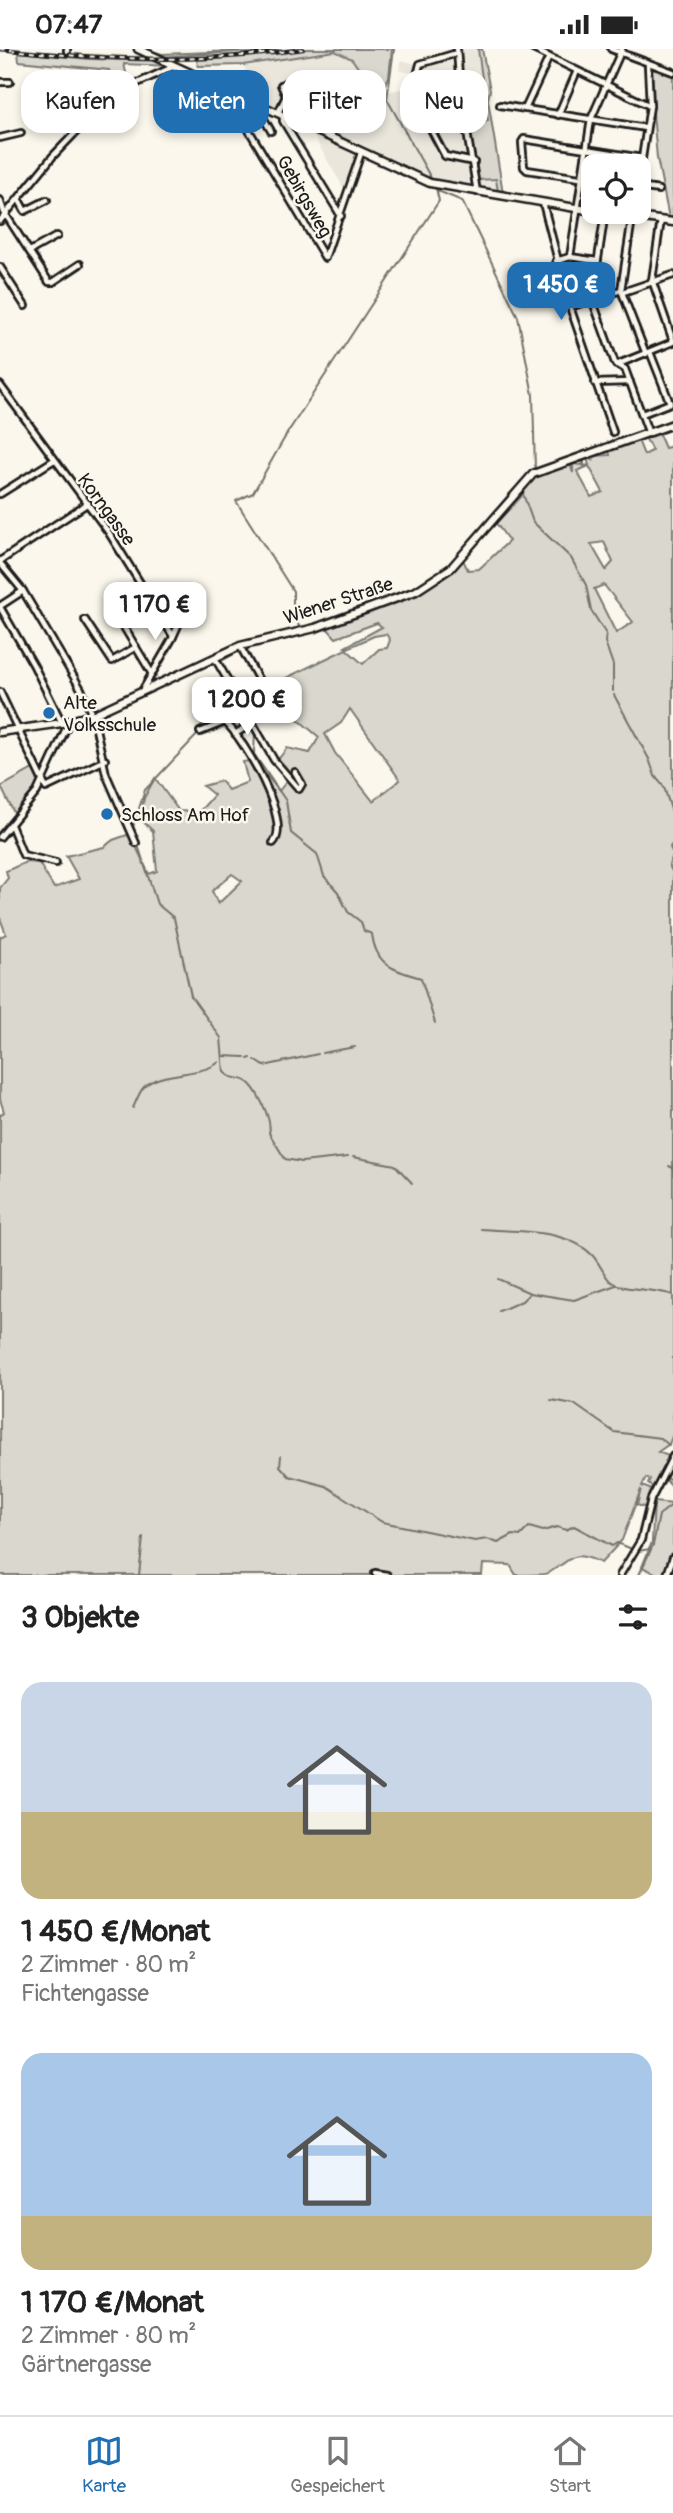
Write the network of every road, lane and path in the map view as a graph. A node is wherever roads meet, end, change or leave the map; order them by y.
1 (138, 49) edge
2 (533, 49) edge
3 (611, 49) edge
4 (457, 51) edge
5 (621, 51) edge
6 (549, 57) junction
7 (648, 65) junction
8 (175, 66) junction
9 (184, 70) edge
10 (577, 71) junction
11 (673, 72) edge
12 (0, 82) edge
13 (10, 82) dead end
14 (605, 86) junction
15 (500, 105) dead end
16 (650, 106) junction
17 (525, 109) junction
18 (269, 110) edge
19 (281, 115) junction
20 (558, 115) junction
21 (591, 119) junction
22 (269, 128) edge
23 (646, 128) junction
24 (271, 131) dead end
25 (21, 133) dead end
26 (251, 133) edge
27 (328, 137) junction
28 (0, 138) edge
29 (586, 149) junction
30 (361, 153) junction
31 (585, 154) edge
32 (617, 154) edge
33 (643, 154) edge
34 (474, 162) junction
35 (581, 178) edge
36 (581, 184) edge
37 (651, 189) edge
38 (659, 190) dead end
39 (477, 193) junction
40 (0, 199) edge
41 (47, 199) dead end
42 (19, 200) junction
43 (543, 203) junction
44 (577, 208) junction
45 (581, 209) edge
46 (6, 215) junction
47 (341, 216) junction
48 (651, 218) edge
49 (0, 221) edge
50 (661, 221) junction
51 (673, 222) edge
52 (602, 224) edge
53 (632, 224) edge
54 (57, 236) dead end
55 (30, 251) junction
56 (570, 257) junction
57 (556, 261) junction
58 (597, 261) junction
59 (80, 264) dead end
60 (0, 267) edge
61 (673, 275) edge
62 (652, 282) junction
63 (622, 291) junction
64 (592, 299) junction
65 (24, 306) dead end
66 (570, 307) junction
67 (673, 341) edge
68 (648, 353) junction
69 (616, 365) junction
70 (630, 382) junction
71 (595, 383) junction
72 (0, 385) edge
73 (642, 414) junction
74 (673, 424) edge
75 (613, 432) dead end
76 (649, 434) junction
77 (54, 460) junction
78 (0, 493) edge
79 (88, 503) junction
80 (0, 562) edge
81 (23, 591) junction
82 (188, 603) dead end
83 (110, 604) dead end
84 (0, 606) edge
85 (85, 620) dead end
86 (173, 636) junction
87 (135, 647) junction
88 (241, 648) junction
89 (221, 657) junction
90 (152, 674) junction
91 (142, 691) junction
92 (0, 693) edge
93 (272, 704) dead end
94 (92, 715) junction
95 (65, 722) junction
96 (252, 723) junction
97 (16, 729) junction
98 (200, 732) dead end
99 (0, 733) edge
100 (235, 734) junction
101 (105, 760) junction
102 (295, 772) dead end
103 (42, 783) junction
104 (11, 825) junction
105 (0, 837) edge
106 (136, 843) dead end
107 (273, 843) dead end
108 (56, 863) dead end
109 (673, 1457) edge
110 (673, 1557) edge
111 (375, 1573) edge
112 (387, 1575) edge
113 (620, 1575) edge
114 (667, 1575) edge

1 - 8 main road
2 - 6 street
3 - 5 street
4 - 34 street
4 - 34 street
5 - 7 street
5 - 14 street
6 - 10 street
6 - 17 street
7 - 11 street
7 - 16 street
8 - 9 main road
8 - 42 street
10 - 14 street
10 - 20 street
12 - 13 street
14 - 16 street
14 - 21 street
15 - 17 street
16 - 23 street
17 - 20 street
18 - 19 main road
19 - 27 main road
19 - 27 street
19 - 47 street
20 - 21 street
21 - 23 street
21 - 29 street
22 - 24 street
23 - 33 street
25 - 28 street
26 - 47 street, Gebirgsweg
27 - 30 main road
29 - 31 street
29 - 32 street
29 - 35 street
30 - 39 main road
30 - 47 street, Gebirgsweg
34 - 39 street
36 - 44 street
37 - 38 street
39 - 43 main road
40 - 46 street
41 - 42 street
42 - 46 street
43 - 44 main road
43 - 57 street
44 - 45 main road
44 - 56 street
46 - 49 street
46 - 55 street
48 - 50 main road
50 - 51 main road
50 - 62 street
52 - 58 street
53 - 63 street
54 - 55 street
55 - 59 street
56 - 57 street
56 - 58 street
57 - 66 street
58 - 64 street
60 - 65 street
61 - 62 street
62 - 63 street
62 - 67 street
63 - 64 street
63 - 68 street
64 - 66 street
64 - 69 street
66 - 71 street
67 - 68 street
68 - 69 street
68 - 73 street
69 - 70 street
70 - 71 street
70 - 73 street
71 - 75 street
72 - 77 street, Korngasse
73 - 76 street
74 - 76 main road, Wiener Straße
76 - 88 main road, Wiener Straße
77 - 78 street
77 - 79 street, Korngasse
79 - 80 street
79 - 86 street, Korngasse
80 - 81 street
81 - 84 street
81 - 94 street
82 - 86 street
83 - 87 street
84 - 95 street
85 - 87 street
86 - 90 street
87 - 90 street
88 - 89 main road, Wiener Straße
88 - 93 street
89 - 91 main road, Wiener Straße
89 - 96 street
90 - 91 street
91 - 94 main road, Wiener Straße
92 - 97 street
94 - 95 main road, Wiener Straße
94 - 101 street
95 - 97 main road, Wiener Straße
95 - 103 street
96 - 100 street
96 - 102 street
97 - 99 main road, Wiener Straße
97 - 103 street
98 - 100 street
100 - 107 street
101 - 103 street
101 - 106 street
103 - 104 street
104 - 105 street
104 - 108 street
109 - 113 street
110 - 114 street
111 - 112 street

